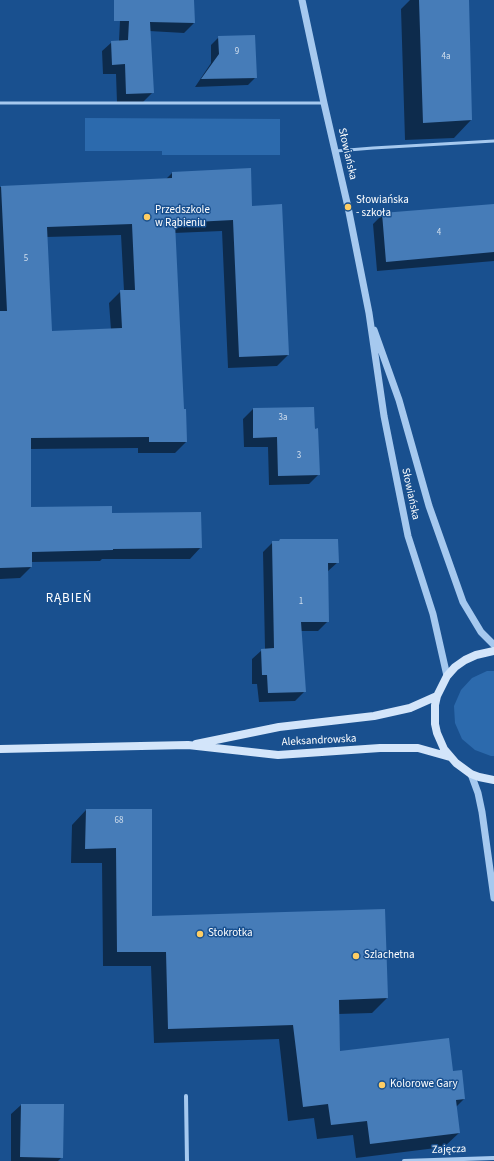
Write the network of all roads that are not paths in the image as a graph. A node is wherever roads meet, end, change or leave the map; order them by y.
1 (302, 0) edge
2 (324, 102) junction
3 (0, 103) edge
4 (494, 141) edge
5 (336, 151) junction
6 (368, 313) junction
7 (494, 645) edge
8 (494, 651) edge
9 (447, 676) junction
10 (437, 696) junction
11 (188, 745) junction
12 (0, 748) edge
13 (450, 757) junction
14 (471, 774) junction
15 (494, 780) edge
16 (494, 898) edge
17 (186, 1096) dead end
18 (494, 1158) edge
19 (187, 1161) edge
20 (404, 1161) edge

1 - 2 street, Słowiańska
2 - 3 lane
2 - 5 street, Słowiańska
4 - 5 lane
5 - 6 street, Słowiańska
6 - 7 street, Słowiańska
6 - 9 street, Słowiańska
8 - 9 main road
9 - 10 main road
10 - 11 main road, Aleksandrowska
10 - 13 main road
11 - 12 main road, Aleksandrowska
11 - 13 main road, Aleksandrowska
13 - 14 main road
14 - 15 main road
14 - 16 street
17 - 19 street
18 - 20 street, Zajęcza

